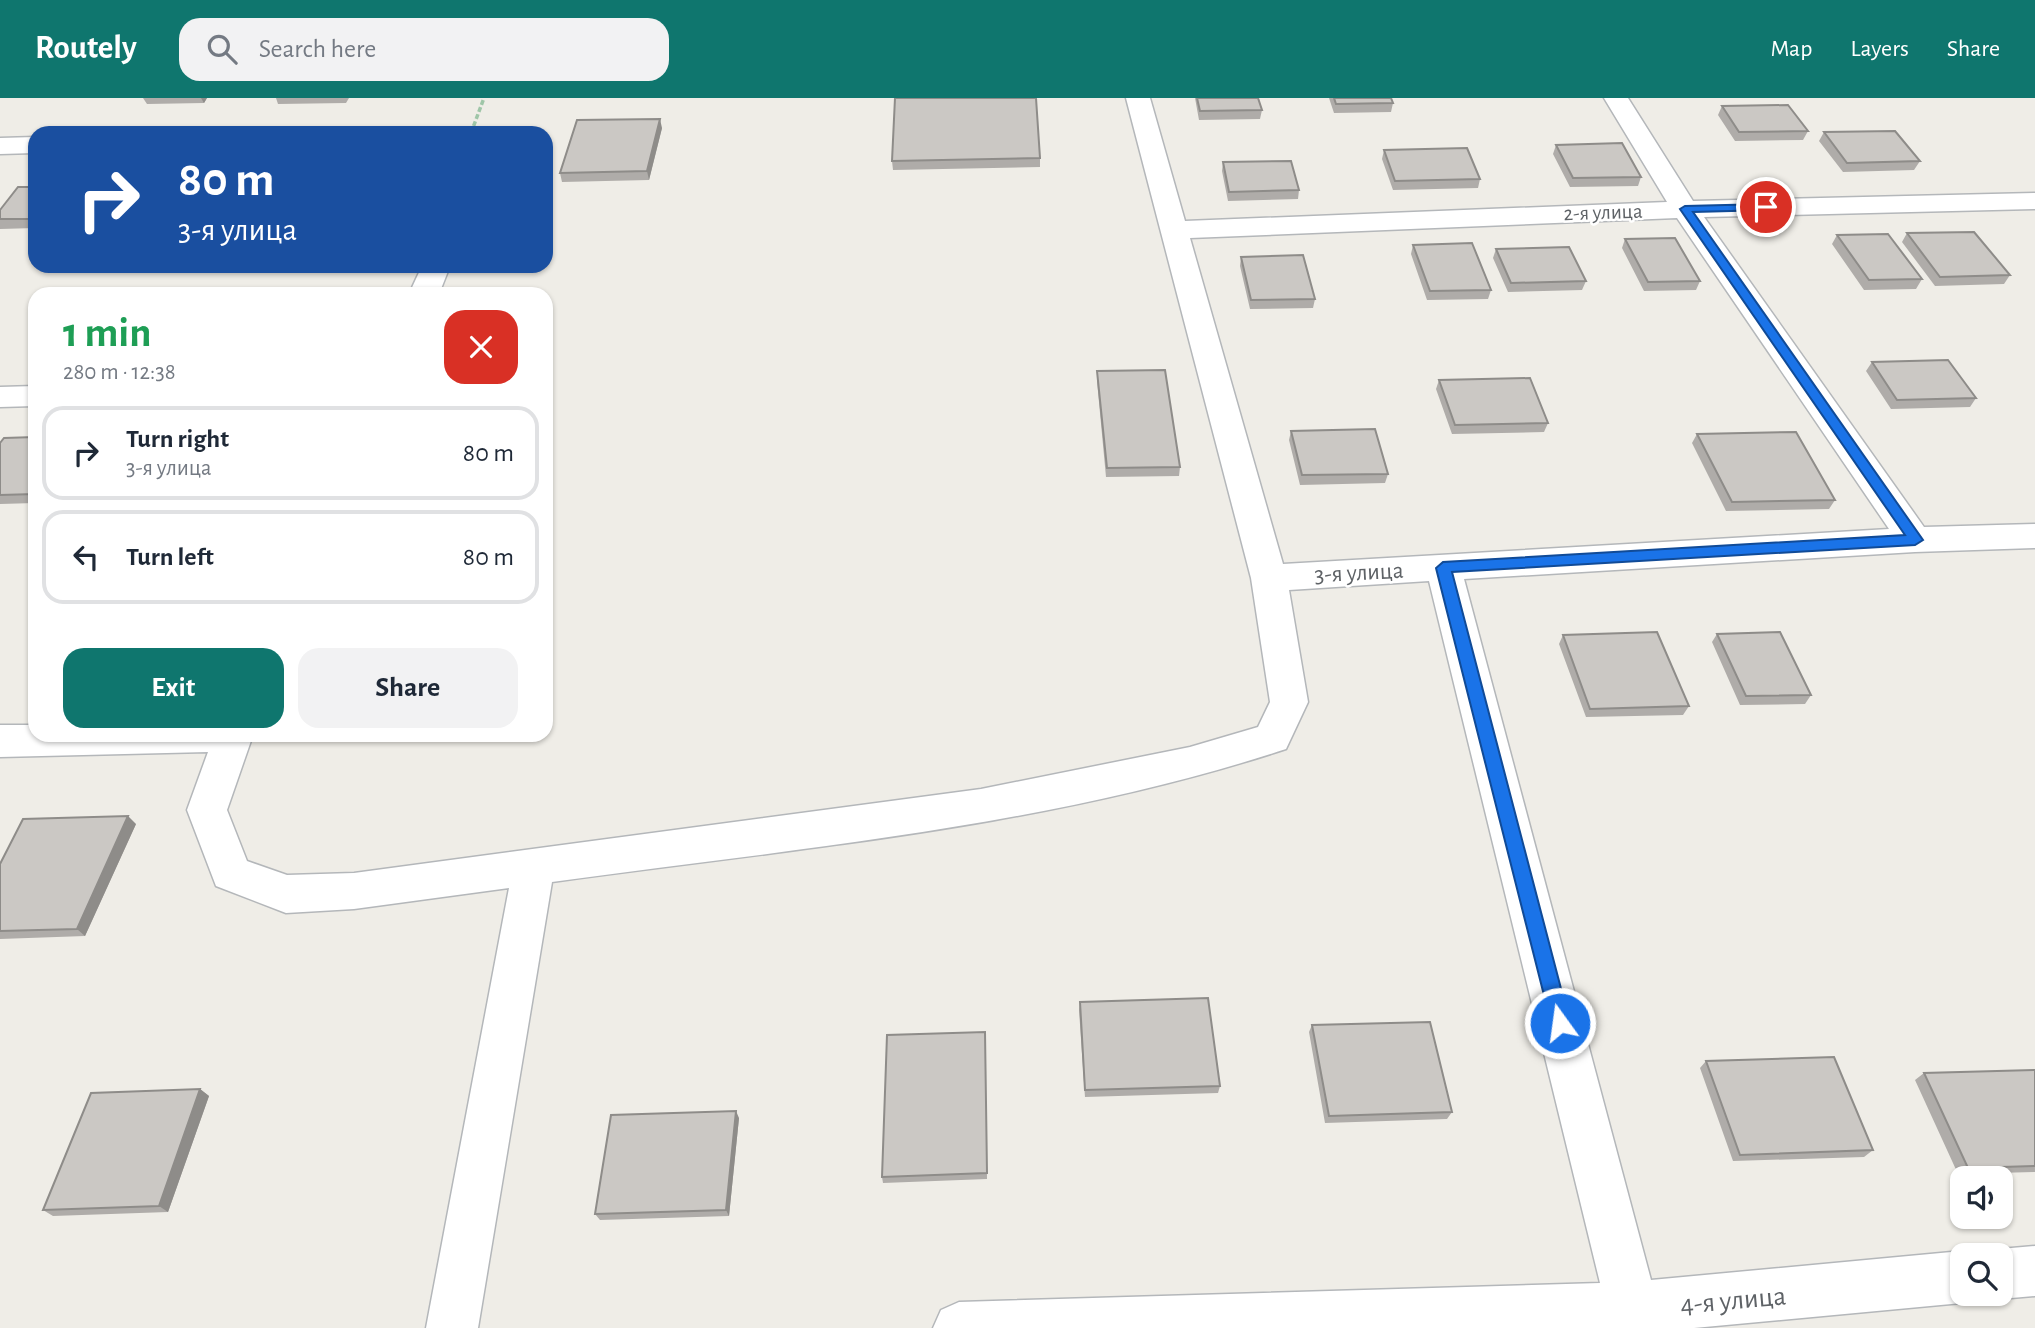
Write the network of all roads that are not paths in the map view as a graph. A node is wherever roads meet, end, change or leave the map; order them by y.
1 (1138, 98) edge
2 (1616, 98) edge
3 (28, 145) edge
4 (0, 146) edge
5 (2035, 201) edge
6 (1685, 209) junction
7 (1172, 230) junction
8 (28, 396) edge
9 (0, 397) edge
10 (2035, 536) edge
11 (1915, 540) junction
12 (1443, 568) junction
13 (1269, 578) junction
14 (28, 740) edge
15 (0, 741) edge
16 (232, 742) edge
17 (534, 867) junction
18 (2035, 1270) edge
19 (2013, 1273) edge
20 (1950, 1279) edge
21 (1632, 1308) junction
22 (452, 1328) edge
23 (959, 1328) edge

1 - 7 street
2 - 6 street
3 - 4 street
5 - 6 street, 2-я улица
6 - 7 street, 2-я улица
6 - 11 street
7 - 13 street
8 - 9 street
10 - 11 street, 3-я улица
11 - 12 street, 3-я улица
12 - 13 street, 3-я улица
12 - 21 street
13 - 17 street
14 - 15 street
16 - 17 street
17 - 22 street
18 - 19 street
20 - 21 street, 4-я улица
21 - 23 street, 4-я улица

